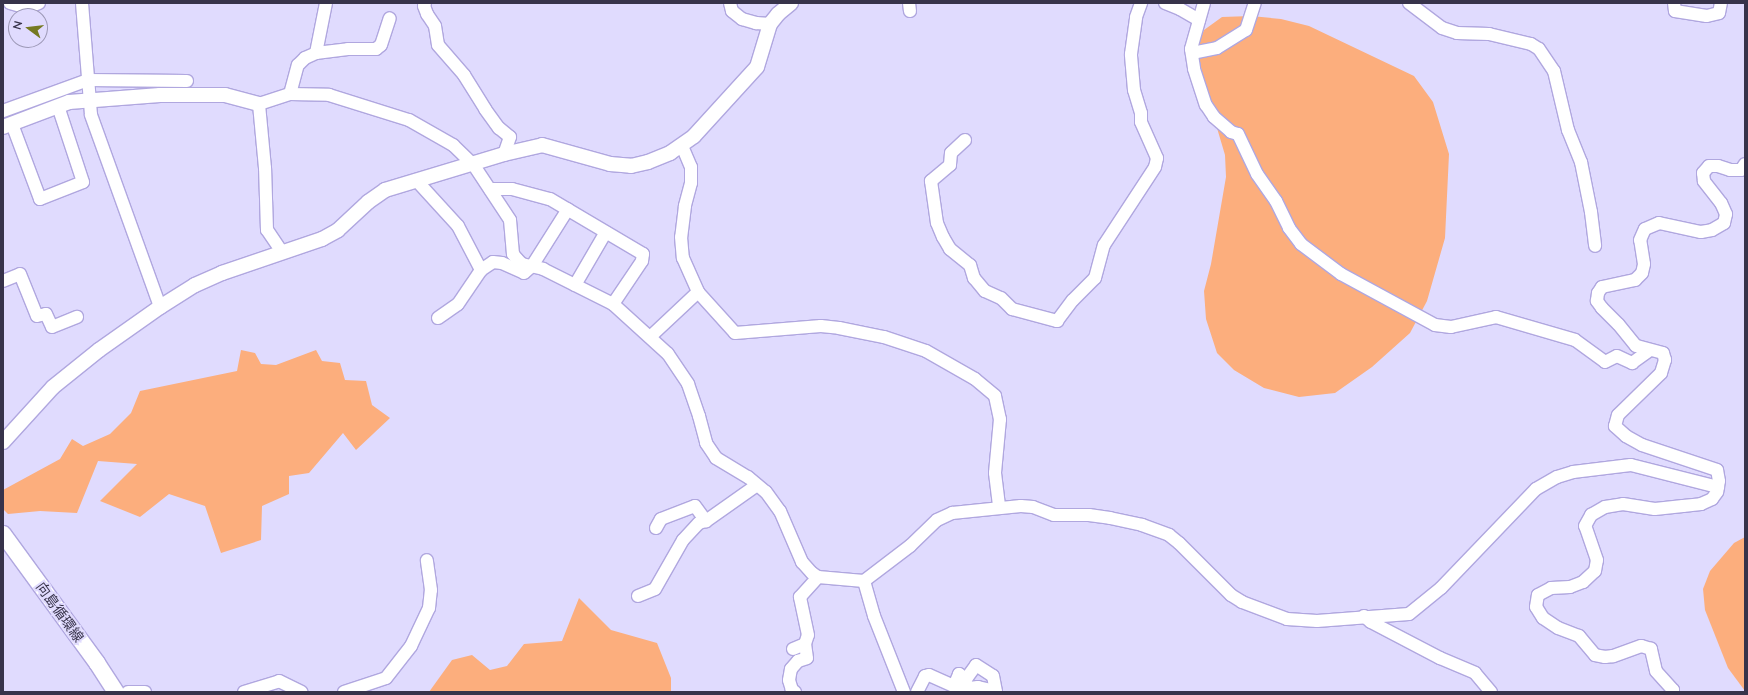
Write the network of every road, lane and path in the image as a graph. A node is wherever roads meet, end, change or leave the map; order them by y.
1 (10, 3) edge
2 (39, 3) edge
3 (82, 3) edge
4 (326, 3) edge
5 (730, 3) edge
6 (791, 3) edge
7 (1141, 3) edge
8 (1165, 3) edge
9 (1204, 3) edge
10 (1255, 3) edge
11 (1409, 3) edge
12 (1674, 3) edge
13 (1721, 3) edge
14 (423, 4) edge
15 (390, 18) dead end
16 (1199, 20) junction
17 (770, 24) junction
18 (316, 53) junction
19 (1192, 53) junction
20 (88, 80) junction
21 (187, 81) dead end
22 (290, 94) junction
23 (89, 100) junction
24 (259, 104) junction
25 (58, 106) junction
26 (3, 111) edge
27 (7, 125) edge
28 (965, 140) dead end
29 (682, 146) junction
30 (504, 154) junction
31 (474, 164) junction
32 (1745, 164) edge
33 (416, 180) junction
34 (490, 189) junction
35 (568, 209) junction
36 (606, 232) junction
37 (1595, 246) dead end
38 (282, 252) junction
39 (532, 266) junction
40 (481, 270) junction
41 (3, 281) edge
42 (575, 285) junction
43 (698, 292) junction
44 (613, 304) junction
45 (160, 307) junction
46 (77, 318) dead end
47 (438, 318) dead end
48 (650, 337) junction
49 (1650, 350) junction
50 (3, 442) edge
51 (758, 485) junction
52 (1718, 487) junction
53 (999, 508) junction
54 (706, 521) junction
55 (656, 528) dead end
56 (3, 534) edge
57 (427, 560) dead end
58 (818, 577) junction
59 (864, 581) junction
60 (638, 596) dead end
61 (1364, 616) junction
62 (805, 644) junction
63 (793, 649) dead end
64 (954, 686) junction
65 (116, 692) edge
66 (128, 692) edge
67 (145, 692) edge
68 (244, 692) edge
69 (302, 692) edge
70 (344, 692) edge
71 (795, 692) edge
72 (904, 692) edge
73 (917, 692) edge
74 (996, 692) edge
75 (1491, 692) edge
76 (1673, 692) edge

1 - 2 street
3 - 20 street
4 - 18 street
5 - 17 street
6 - 17 street
7 - 28 street
8 - 16 street
9 - 16 street
10 - 19 street
11 - 37 street
12 - 13 street
14 - 30 street
15 - 18 street
16 - 19 street
17 - 29 street
18 - 22 street
19 - 49 street
20 - 21 street
20 - 23 street
20 - 26 street
22 - 24 street
22 - 31 street
23 - 24 street
23 - 25 street
23 - 45 street
24 - 38 street
25 - 27 street
25 - 27 street
29 - 30 street
29 - 43 street
30 - 31 street
31 - 33 street
31 - 34 street
32 - 49 street
33 - 38 street
33 - 40 street
34 - 35 street
34 - 39 street
35 - 36 street
35 - 39 street
36 - 42 street
36 - 44 street
38 - 45 street
39 - 40 street
39 - 42 street
40 - 47 street
41 - 46 street
42 - 44 street
43 - 48 street
43 - 53 street
44 - 48 street
45 - 50 street
48 - 51 street
49 - 52 street
51 - 54 street
51 - 58 street
52 - 61 street
52 - 76 street
53 - 59 street
53 - 61 street
54 - 55 street
54 - 60 street
56 - 65 main road, 向島循環線
57 - 70 street
58 - 59 street
58 - 62 street
59 - 72 street
61 - 75 street
62 - 63 street
62 - 71 street
64 - 73 street
64 - 74 street
64 - 74 street
66 - 67 street
68 - 69 street

